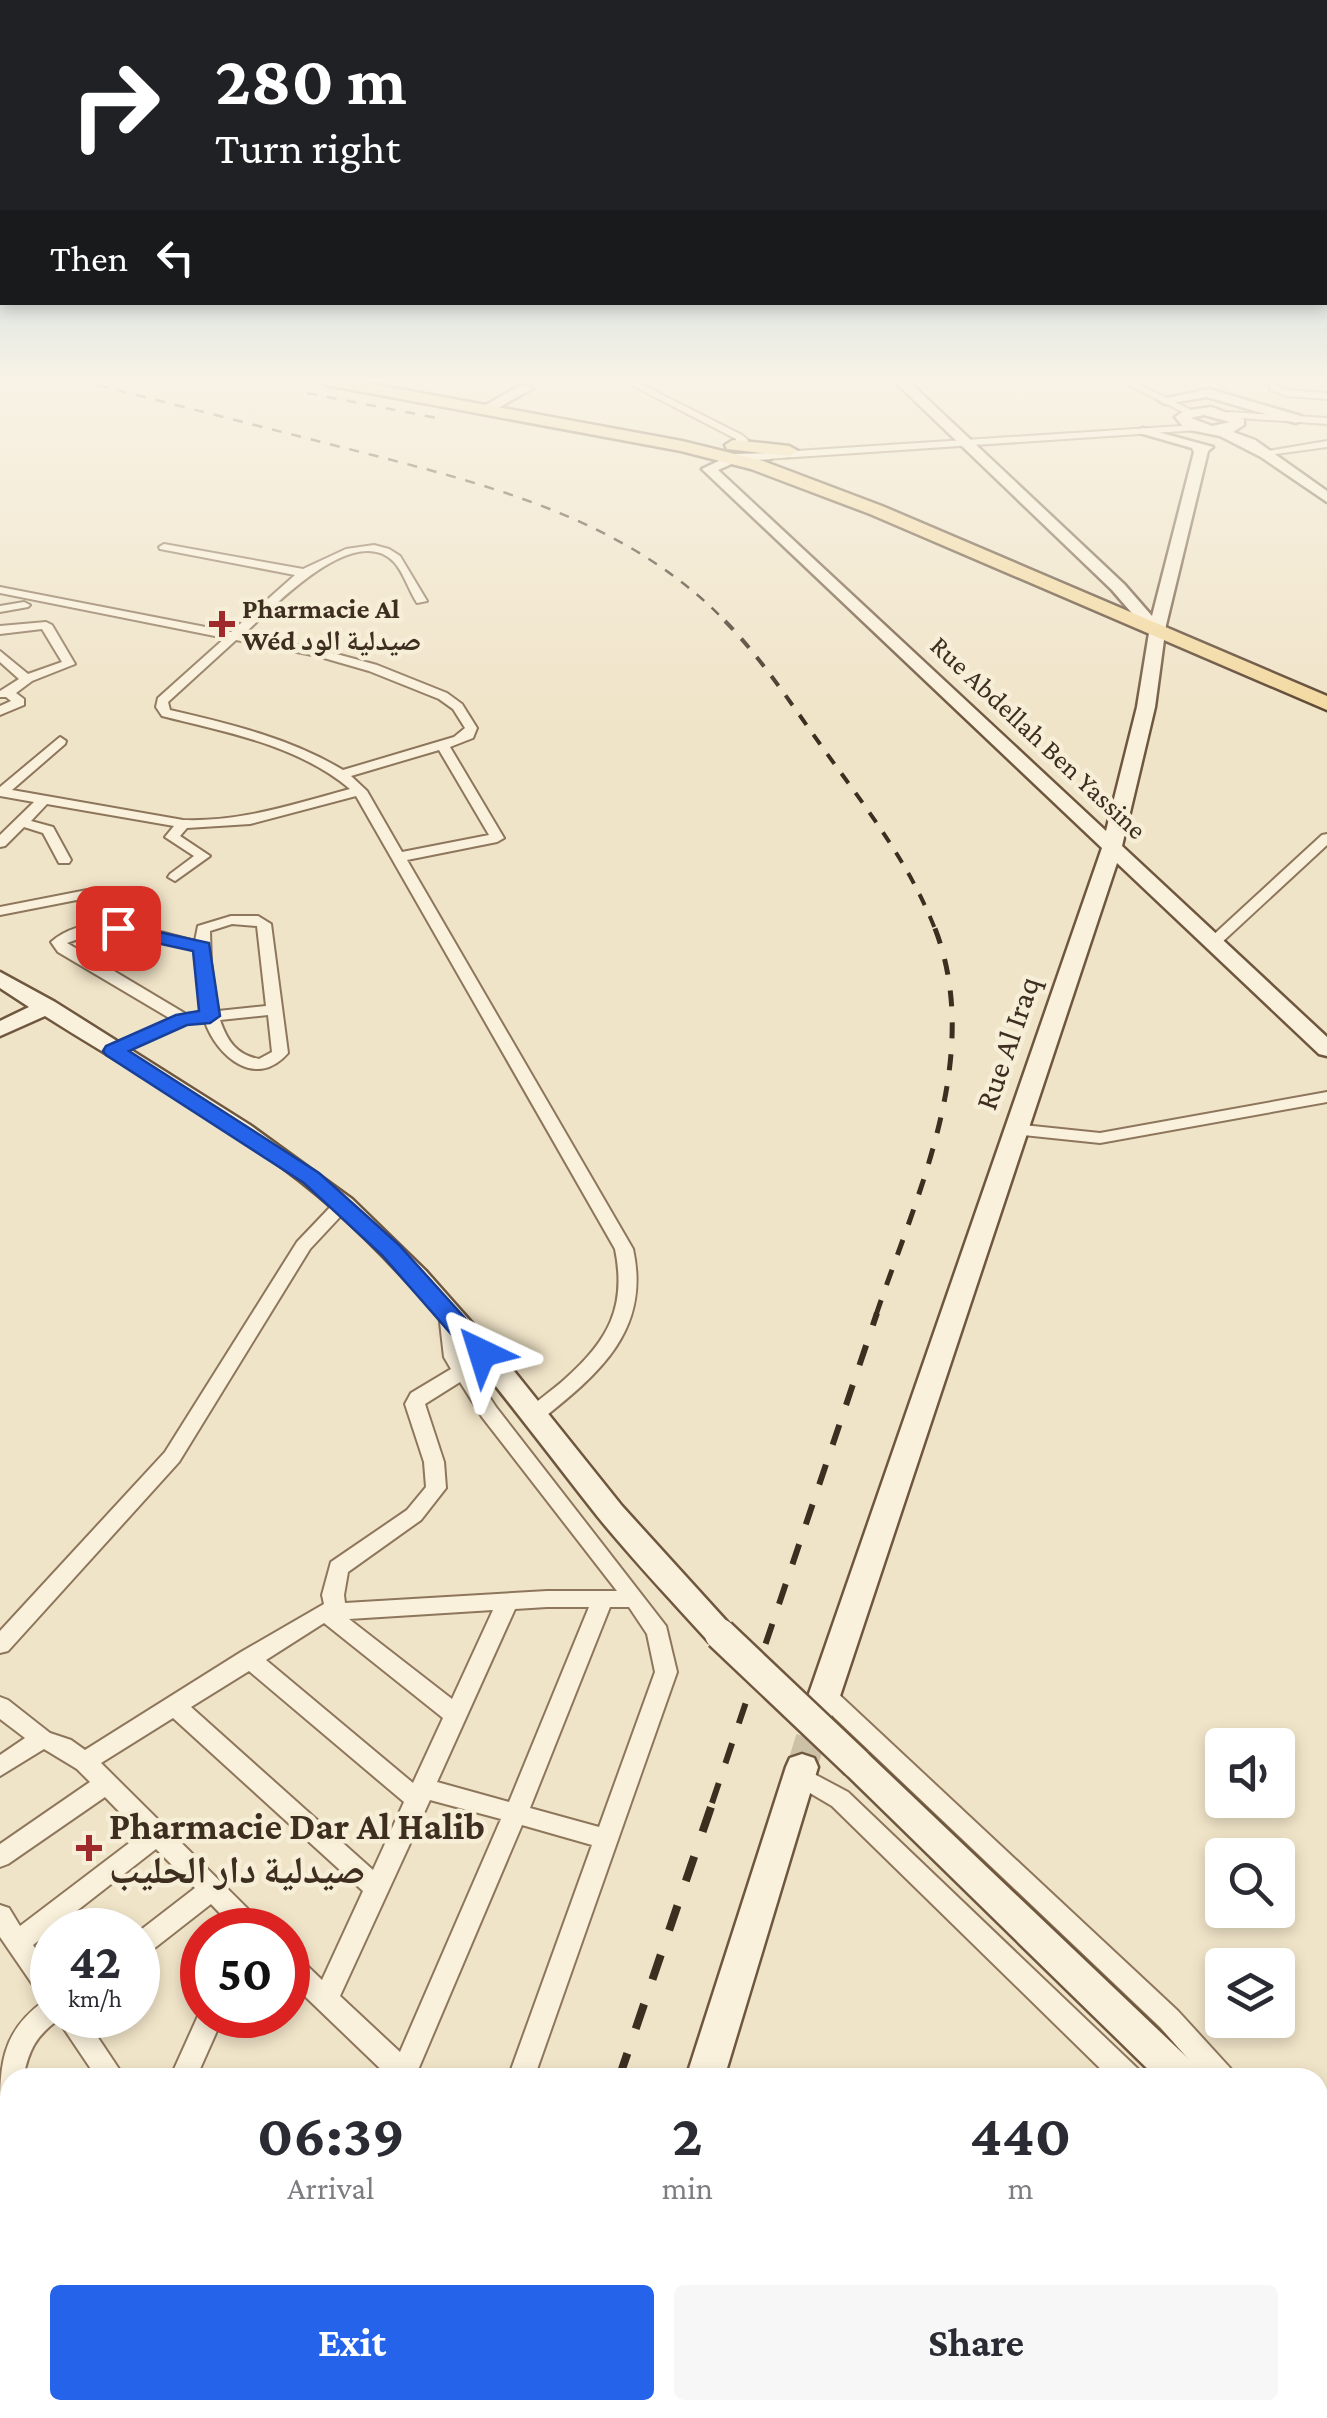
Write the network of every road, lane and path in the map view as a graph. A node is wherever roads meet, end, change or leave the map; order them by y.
1 (765, 493) edge
2 (828, 493) edge
3 (889, 493) edge
4 (1019, 493) edge
5 (1192, 493) edge
6 (164, 547) dead end
7 (304, 573) junction
8 (0, 590) edge
9 (421, 601) dead end
10 (24, 605) dead end
11 (1137, 608) junction
12 (0, 609) edge
13 (1159, 624) junction
14 (0, 630) edge
15 (238, 637) junction
16 (1198, 648) junction
17 (1155, 654) junction
18 (2, 660) edge
19 (28, 678) junction
20 (1327, 687) edge
21 (4, 693) edge
22 (1327, 704) edge
23 (0, 710) edge
24 (60, 741) dead end
25 (443, 744) junction
26 (344, 774) junction
27 (360, 791) junction
28 (1, 792) edge
29 (44, 800) junction
30 (21, 822) junction
31 (184, 824) junction
32 (1327, 838) edge
33 (0, 843) edge
34 (1112, 847) junction
35 (400, 857) junction
36 (64, 860) dead end
37 (174, 877) dead end
38 (87, 894) dead end
39 (0, 911) edge
40 (1214, 941) junction
41 (202, 947) junction
42 (0, 979) edge
43 (46, 1007) junction
44 (276, 1010) junction
45 (210, 1016) junction
46 (183, 1019) junction
47 (0, 1028) edge
48 (1327, 1049) edge
49 (113, 1051) junction
50 (1327, 1098) edge
51 (1014, 1129) junction
52 (343, 1204) junction
53 (472, 1362) junction
54 (534, 1415) junction
55 (603, 1598) junction
56 (634, 1599) junction
57 (508, 1603) junction
58 (331, 1610) junction
59 (0, 1645) edge
60 (249, 1658) junction
61 (822, 1701) joint
62 (0, 1706) edge
63 (176, 1707) junction
64 (456, 1716) junction
65 (42, 1738) junction
66 (84, 1762) junction
67 (0, 1767) edge
68 (802, 1772) joint
69 (106, 1784) junction
70 (423, 1795) junction
71 (516, 1814) junction
72 (156, 1836) junction
73 (608, 1839) junction
74 (0, 1856) edge
75 (211, 1890) junction
76 (378, 1890) junction
77 (229, 1908) edge
78 (0, 1916) edge
79 (160, 1929) edge
80 (18, 1942) junction
81 (30, 1960) edge
82 (310, 1986) edge
83 (325, 2001) junction
84 (30, 2025) edge
85 (84, 2038) edge
86 (201, 2038) edge
87 (9, 2068) edge
88 (105, 2068) edge
89 (188, 2068) edge
90 (399, 2068) edge
91 (410, 2068) edge
92 (525, 2068) edge
93 (708, 2068) edge
94 (1119, 2068) edge
95 (1173, 2068) edge
96 (1213, 2068) edge

1 - 34 street, Rue Abdellah Ben Yassine
2 - 13 main road
3 - 11 main road
4 - 11 street
5 - 13 street, Rue Al Iraq
6 - 7 street
7 - 9 street
7 - 15 street
8 - 15 street
10 - 12 street
11 - 13 main road
13 - 16 main road
13 - 17 street, Rue Al Iraq
13 - 20 main road
14 - 19 street
15 - 25 street
15 - 26 street
16 - 17 main road
16 - 22 main road
17 - 34 street, Rue Al Iraq
18 - 19 street
19 - 21 street
21 - 23 street
24 - 28 street
25 - 26 street
25 - 35 street
26 - 27 street
27 - 31 street
27 - 35 street
28 - 29 street
29 - 30 street
29 - 31 street
30 - 33 street
30 - 36 street
31 - 37 street
32 - 40 street
34 - 40 street, Rue Abdellah Ben Yassine
34 - 51 street, Rue Al Iraq
35 - 54 street
38 - 39 street
40 - 48 street, Rue Abdellah Ben Yassine
41 - 44 street
41 - 45 street
41 - 46 street
42 - 43 street
43 - 47 street
43 - 49 street
44 - 45 street
44 - 45 street
45 - 46 street
46 - 49 street
49 - 52 street
50 - 51 street
51 - 61 street, Rue Al Iraq
52 - 53 street
52 - 59 street
53 - 54 street
53 - 56 street
53 - 58 street
54 - 95 street, bridge
55 - 56 street
55 - 57 street
55 - 71 street
56 - 73 street
57 - 58 street
57 - 64 street
58 - 60 street
58 - 64 street
60 - 63 street
60 - 70 street
61 - 96 street
62 - 65 street
63 - 66 street
63 - 76 street
64 - 70 street
65 - 66 street
65 - 67 street
66 - 69 street
68 - 93 street
68 - 94 street
69 - 72 street
69 - 74 street
70 - 71 street
70 - 76 street
71 - 73 street
71 - 91 street
72 - 75 street
72 - 80 street
73 - 92 street
75 - 77 street
75 - 79 street
76 - 83 street
78 - 80 street
80 - 81 street
82 - 83 street
83 - 90 street
84 - 87 street
85 - 88 street
86 - 89 street

